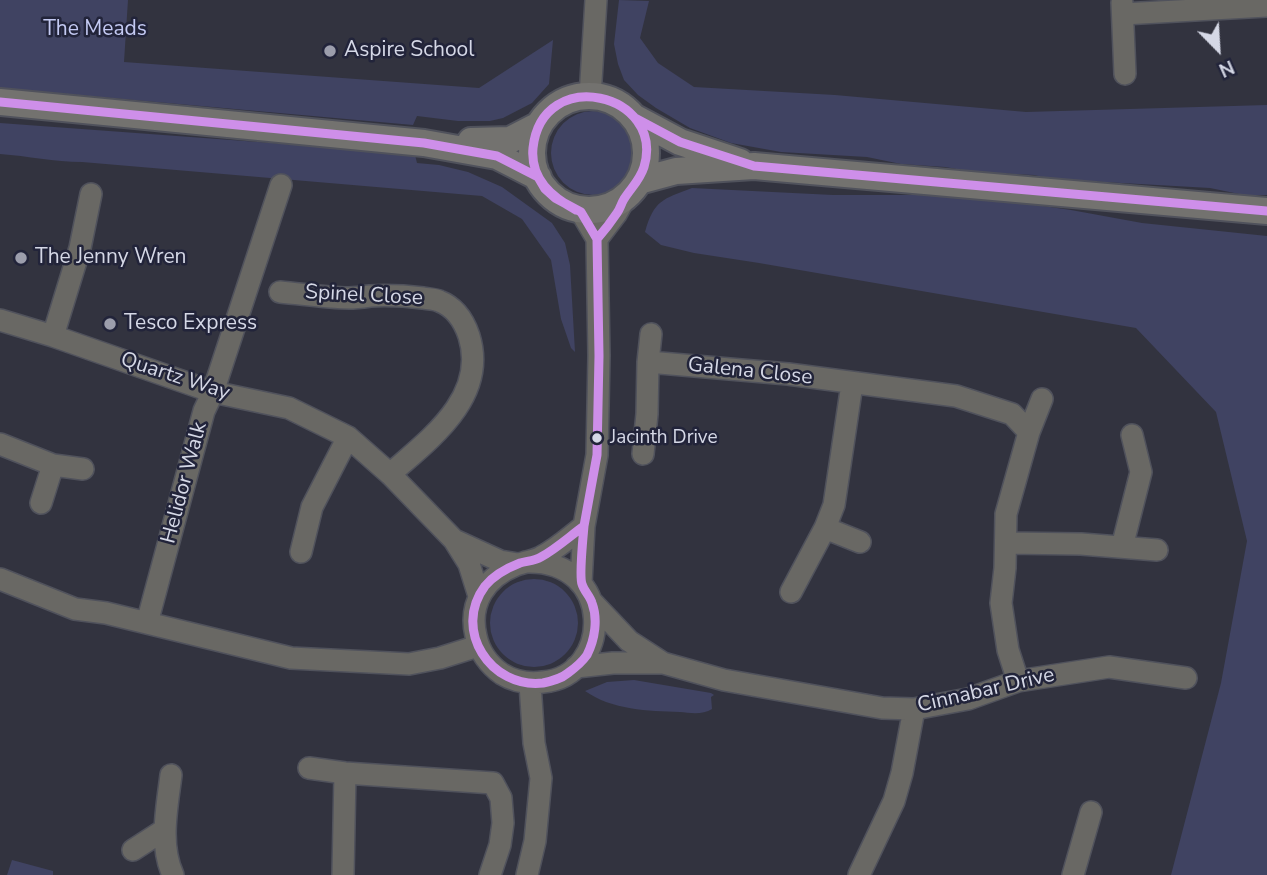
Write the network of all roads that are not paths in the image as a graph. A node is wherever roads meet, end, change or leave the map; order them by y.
1 (596, 0) edge
2 (1267, 6) edge
3 (1122, 7) edge
4 (1125, 74) dead end
5 (590, 97) junction
6 (0, 102) edge
7 (635, 118) junction
8 (539, 125) junction
9 (424, 143) junction
10 (754, 166) junction
11 (538, 177) junction
12 (281, 185) dead end
13 (632, 190) junction
14 (91, 194) dead end
15 (566, 205) junction
16 (1267, 211) edge
17 (597, 239) junction
18 (280, 292) dead end
19 (1, 323) edge
20 (651, 334) dead end
21 (53, 335) junction
22 (648, 362) junction
23 (852, 384) junction
24 (214, 393) junction
25 (1042, 399) dead end
26 (1029, 432) junction
27 (1132, 435) dead end
28 (348, 437) junction
29 (0, 444) edge
30 (643, 454) dead end
31 (53, 464) junction
32 (83, 469) dead end
33 (390, 474) junction
34 (41, 503) dead end
35 (584, 526) junction
36 (825, 528) junction
37 (454, 540) junction
38 (860, 542) dead end
39 (1006, 543) junction
40 (1122, 547) junction
41 (1157, 550) dead end
42 (301, 552) dead end
43 (522, 563) junction
44 (0, 579) edge
45 (581, 583) junction
46 (791, 592) dead end
47 (480, 596) junction
48 (592, 602) junction
49 (147, 623) junction
50 (478, 646) junction
51 (663, 663) junction
52 (576, 667) junction
53 (1186, 678) dead end
54 (1018, 681) junction
55 (530, 684) junction
56 (914, 709) junction
57 (309, 768) dead end
58 (345, 773) junction
59 (171, 775) dead end
60 (1091, 812) dead end
61 (164, 830) junction
62 (133, 850) dead end
63 (173, 875) edge
64 (343, 875) edge
65 (490, 875) edge
66 (527, 875) edge
67 (859, 875) edge
68 (1073, 875) edge

1 - 5 street
2 - 3 street
3 - 4 street
5 - 7 main road
5 - 8 main road
6 - 9 main road
7 - 10 main road
7 - 13 main road
8 - 9 main road
8 - 11 main road
9 - 11 main road
10 - 13 main road
10 - 16 main road
11 - 15 main road
12 - 24 street, Helidor Walk
13 - 15 main road
13 - 17 street
14 - 21 street
15 - 17 street
17 - 35 street
18 - 33 street, Spinel Close
19 - 21 street, Quartz Way
20 - 22 street
21 - 24 street, Quartz Way
22 - 23 street, Galena Close
22 - 30 street
23 - 26 street, Galena Close
23 - 36 street
24 - 28 street, Quartz Way
24 - 49 street, Helidor Walk
25 - 26 street
26 - 39 street
27 - 40 street
28 - 33 street, Quartz Way
28 - 42 street
29 - 31 street
31 - 32 street
31 - 34 street
33 - 37 street, Quartz Way
35 - 43 street
35 - 45 street
36 - 38 street
36 - 46 street
37 - 43 street, Quartz Way
37 - 47 street, Quartz Way
39 - 40 street
39 - 54 street
40 - 41 street
43 - 45 street
43 - 47 street
44 - 49 street
45 - 48 street
47 - 50 street
48 - 51 street, Cinnabar Drive
48 - 52 street
49 - 50 street
50 - 55 street
51 - 52 street, Cinnabar Drive
51 - 56 street, Cinnabar Drive
52 - 55 street
53 - 54 street, Cinnabar Drive
54 - 56 street, Cinnabar Drive
55 - 66 street
56 - 67 street
57 - 58 street
58 - 64 street
58 - 65 street
59 - 61 street
60 - 68 street
61 - 62 street
61 - 63 street

